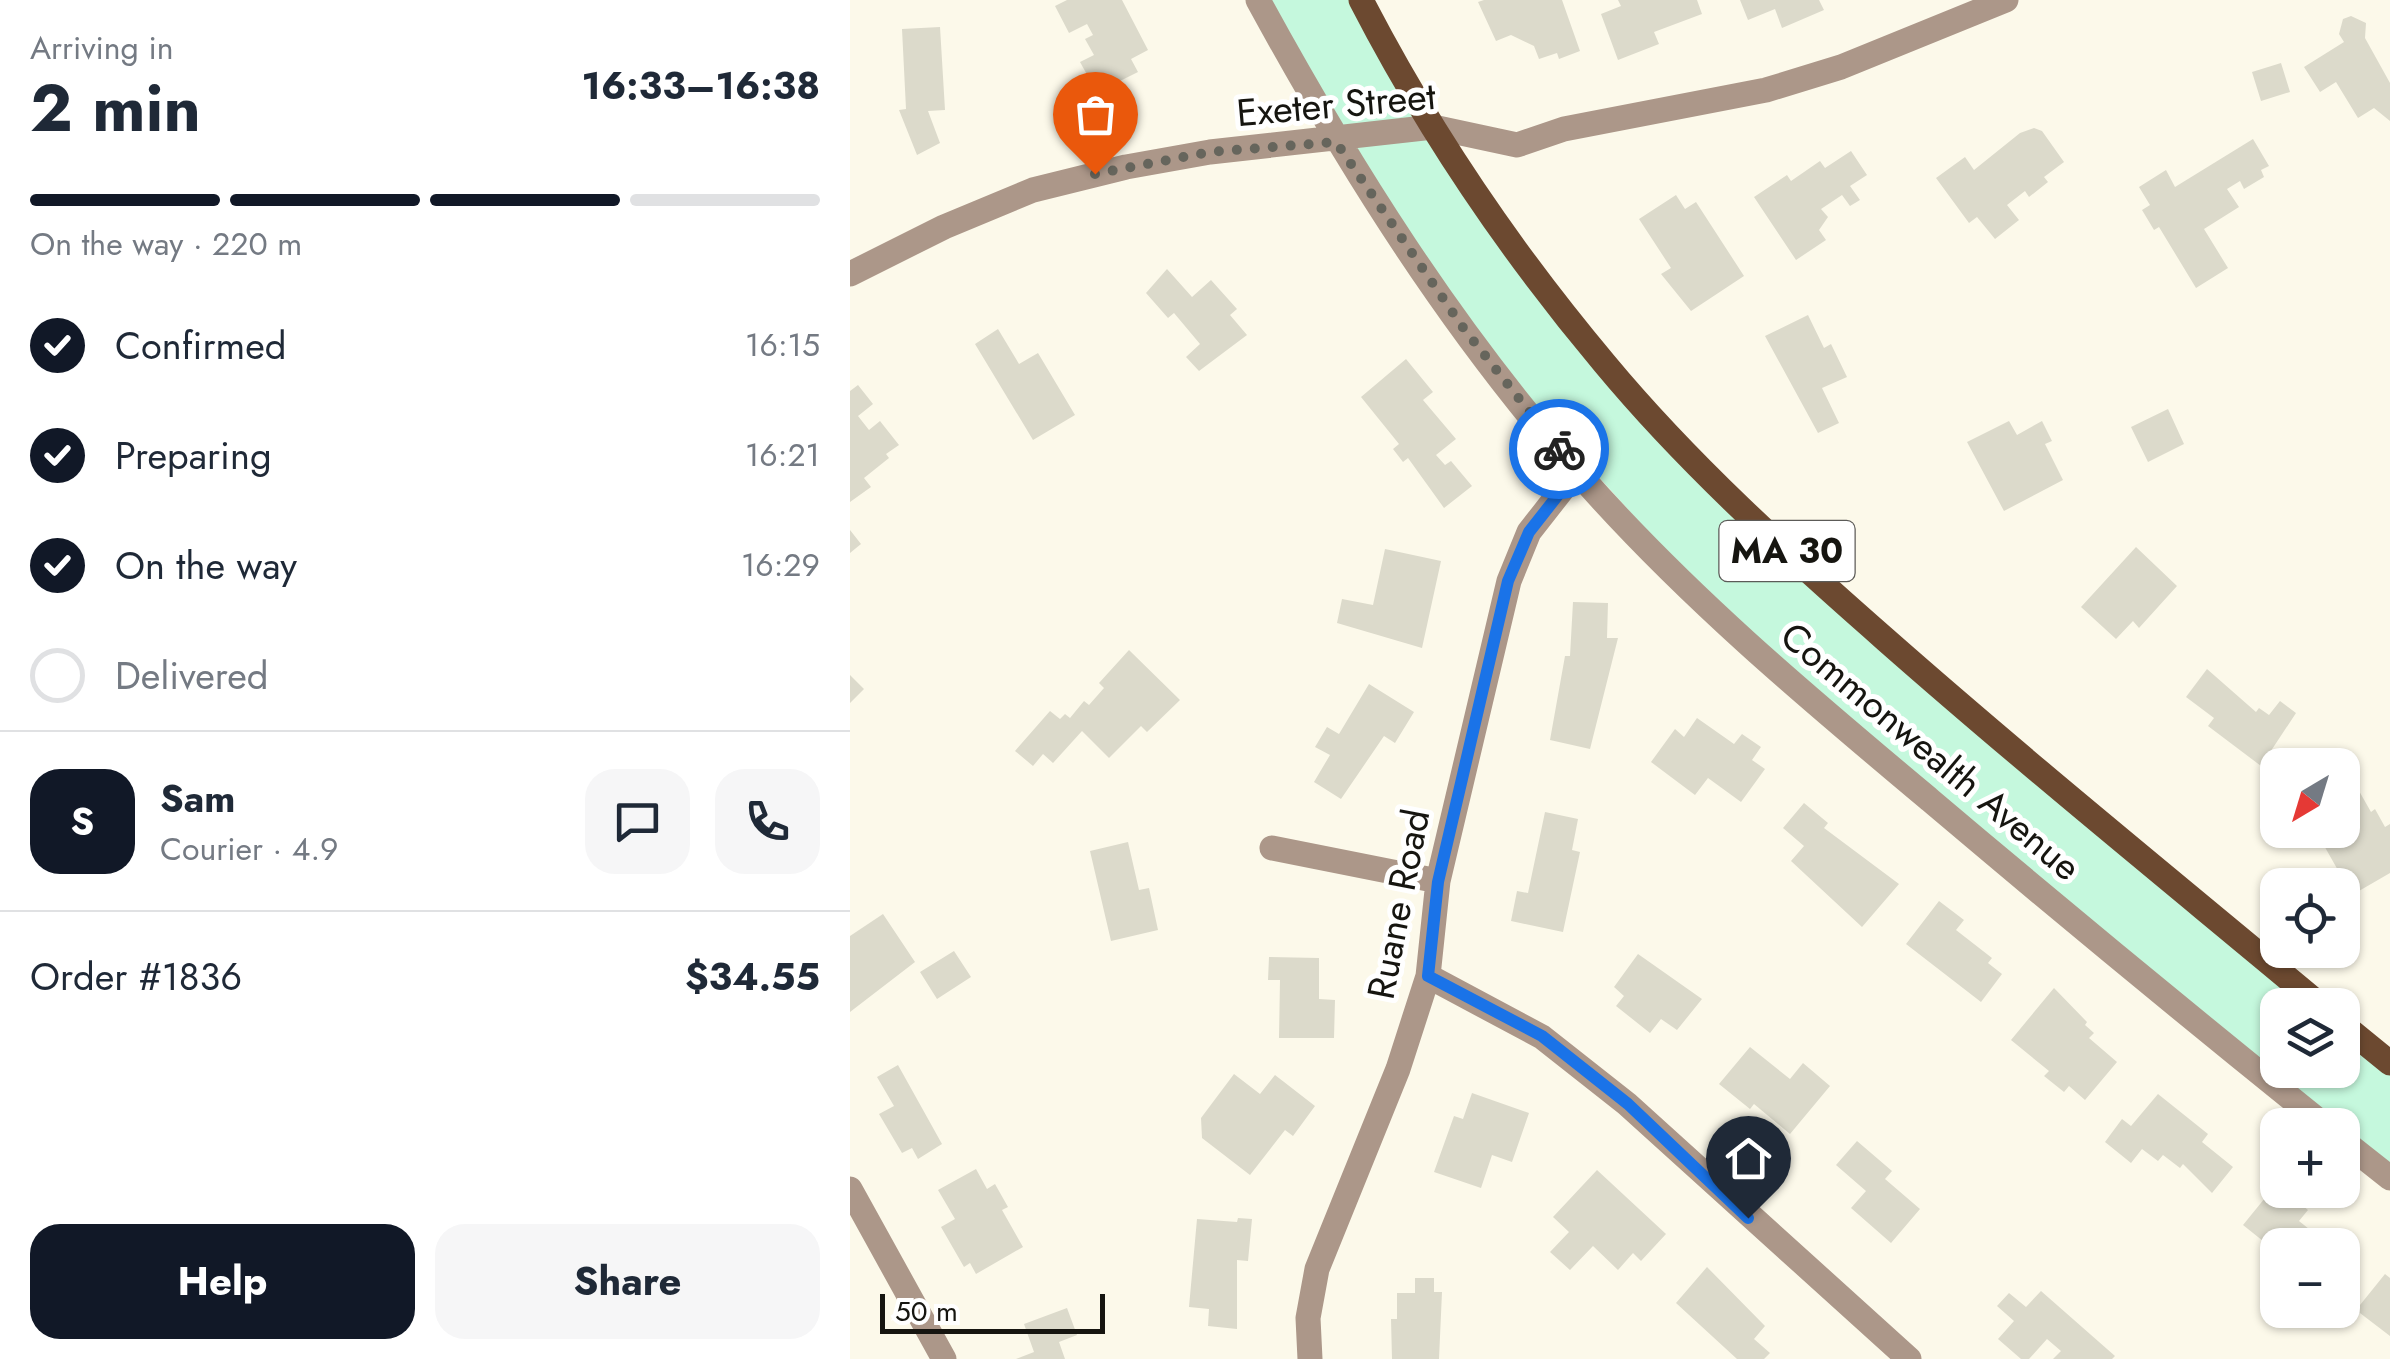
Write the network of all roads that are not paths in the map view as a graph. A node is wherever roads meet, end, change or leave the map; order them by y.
1 (1258, 0) edge
2 (1361, 0) edge
3 (2006, 0) edge
4 (1941, 10) edge
5 (1433, 128) junction
6 (1336, 142) junction
7 (850, 274) edge
8 (1576, 472) junction
9 (1272, 848) dead end
10 (1438, 882) junction
11 (1428, 976) junction
12 (2299, 988) edge
13 (2360, 1039) edge
14 (2390, 1063) edge
15 (2304, 1108) edge
16 (2360, 1154) edge
17 (2390, 1178) edge
18 (850, 1188) edge
19 (944, 1359) edge
20 (1310, 1359) edge
21 (1909, 1359) edge

1 - 6 street, Commonwealth Avenue
2 - 5 main road, Commonwealth Avenue / MA 30
3 - 4 street, Exeter Street
4 - 5 street, Exeter Street
5 - 6 street, Exeter Street
5 - 12 main road, Commonwealth Avenue / MA 30
6 - 7 street, Exeter Street
6 - 8 street, Commonwealth Avenue
8 - 10 street, Ruane Road
8 - 15 street, Commonwealth Avenue
9 - 10 street
10 - 11 street, Ruane Road
11 - 20 street, Ruane Road
11 - 21 street
13 - 14 main road
16 - 17 street
18 - 19 street

